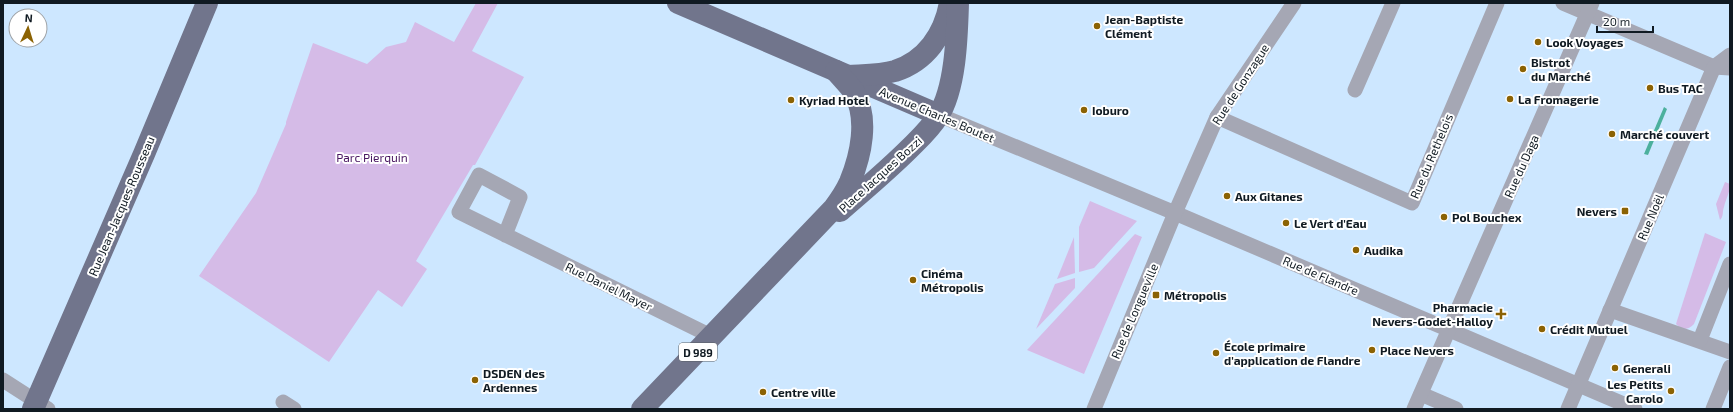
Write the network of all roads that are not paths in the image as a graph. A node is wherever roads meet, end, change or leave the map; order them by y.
1 (208, 3) edge
2 (678, 3) edge
3 (950, 3) edge
4 (958, 3) edge
5 (1294, 3) edge
6 (1392, 3) edge
7 (1497, 3) edge
8 (1563, 3) edge
9 (1590, 8) edge
10 (1730, 55) edge
11 (1714, 67) junction
12 (1730, 68) edge
13 (842, 74) junction
14 (1355, 90) dead end
15 (939, 115) junction
16 (1217, 117) junction
17 (1175, 213) junction
18 (821, 222) junction
19 (505, 235) dead end
20 (1730, 264) edge
21 (1610, 310) junction
22 (1450, 330) junction
23 (713, 337) junction
24 (1700, 340) junction
25 (1730, 352) edge
26 (1730, 367) edge
27 (3, 380) edge
28 (1578, 384) junction
29 (1421, 394) junction
30 (39, 406) edge
31 (642, 409) edge
32 (1094, 409) edge
33 (1414, 409) edge
34 (1456, 409) edge
35 (1568, 409) edge
36 (1635, 409) edge
37 (1714, 409) edge

1 - 30 main road, Rue Jean-Jacques Rousseau
2 - 13 main road, Avenue Charles Boutet
3 - 13 main road
4 - 15 main road, Place Jacques Bozzi
5 - 16 street, Rue de Gonzague
6 - 14 street
7 - 16 street, Rue du Rethelois
8 - 9 street
9 - 11 street
9 - 22 street, Rue du Daga
10 - 11 street, Rue Noël
11 - 12 street
11 - 21 street, Rue Noël
13 - 15 main road, Avenue Charles Boutet
13 - 18 main road, Place Jacques Bozzi
15 - 17 street, Avenue Charles Boutet
15 - 18 main road, Place Jacques Bozzi
16 - 17 street, Rue de Gonzague
17 - 22 street, Rue de Flandre
17 - 32 street, Rue de Longueville
18 - 23 main road, D 989
19 - 23 street, Rue Daniel Mayer
20 - 24 street
21 - 24 street
21 - 28 street, Rue Noël
22 - 28 street, Rue de Flandre
22 - 29 street, Rue du Daga
23 - 31 main road, D 989
24 - 25 street
26 - 37 street
27 - 30 street
28 - 35 street, Rue Noël
28 - 36 street, Rue de Flandre
29 - 33 street, Rue du Daga
29 - 34 street

